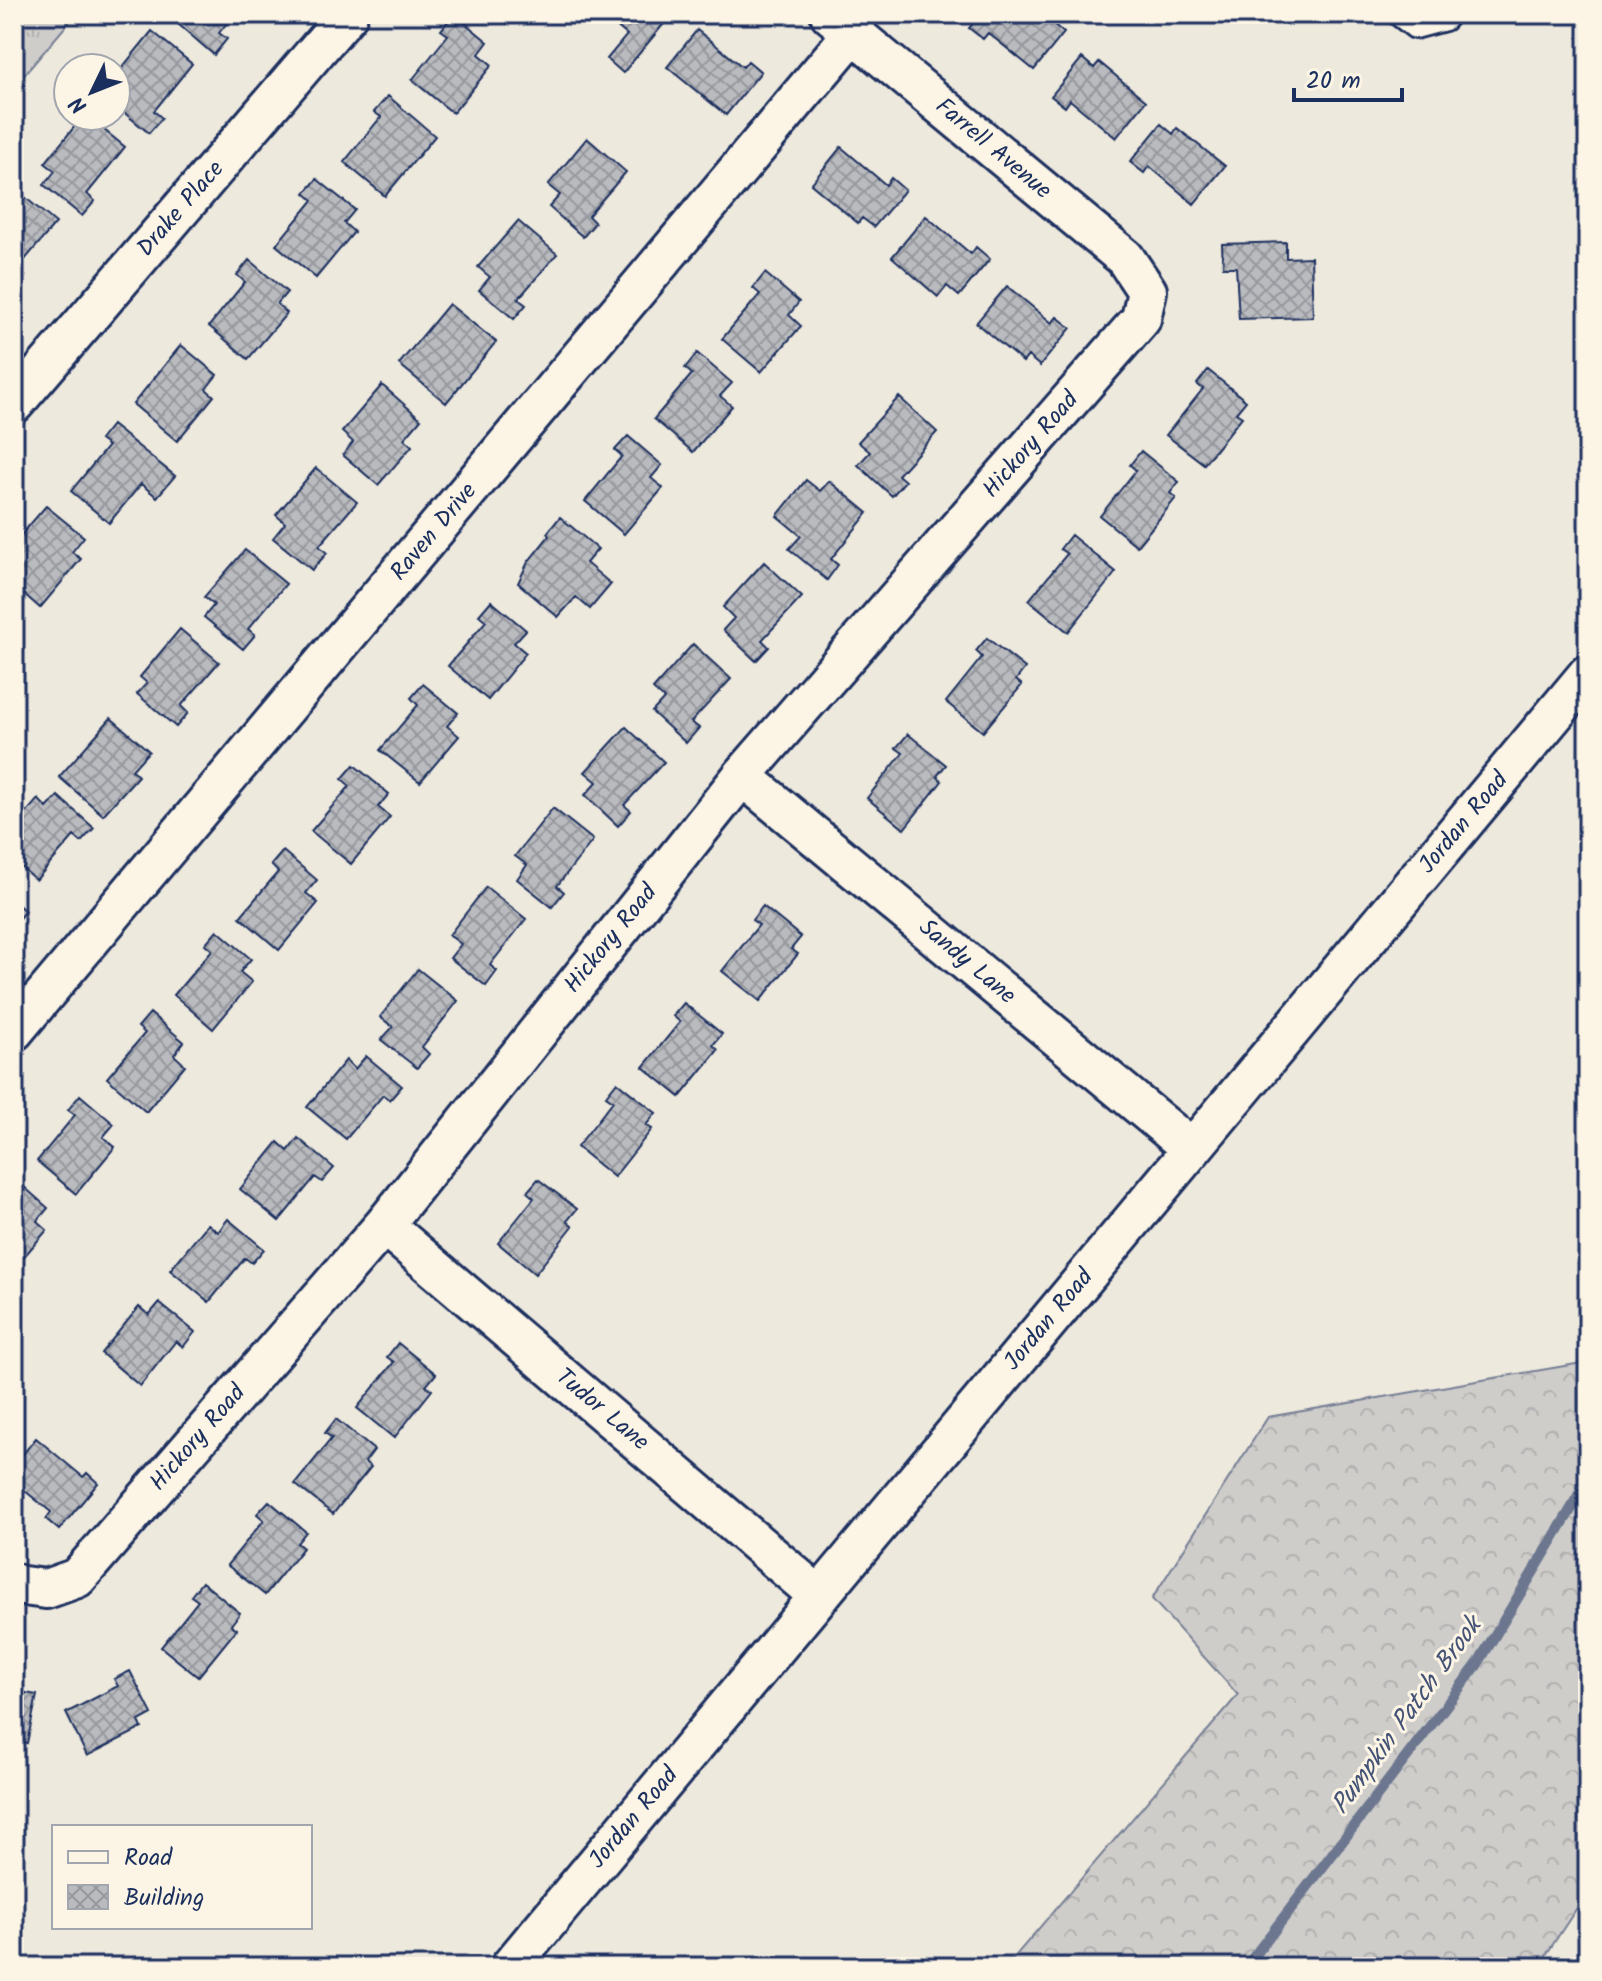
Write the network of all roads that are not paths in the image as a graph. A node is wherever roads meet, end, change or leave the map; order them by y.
1 (348, 14) edge
2 (1397, 14) edge
3 (1450, 14) edge
4 (842, 23) edge
5 (1147, 291) joint
6 (14, 404) edge
7 (1588, 674) edge
8 (742, 776) junction
9 (14, 1031) edge
10 (1192, 1149) junction
11 (384, 1225) junction
12 (14, 1583) edge
13 (819, 1596) junction
14 (510, 1967) edge

1 - 6 street, Drake Place
2 - 3 lane
4 - 5 street, Farrell Avenue
4 - 9 street, Raven Drive
5 - 8 street, Hickory Road
7 - 10 street, Jordan Road
8 - 10 street, Sandy Lane
8 - 11 street, Hickory Road
10 - 13 street, Jordan Road
11 - 12 street, Hickory Road
11 - 13 street, Tudor Lane
13 - 14 street, Jordan Road

